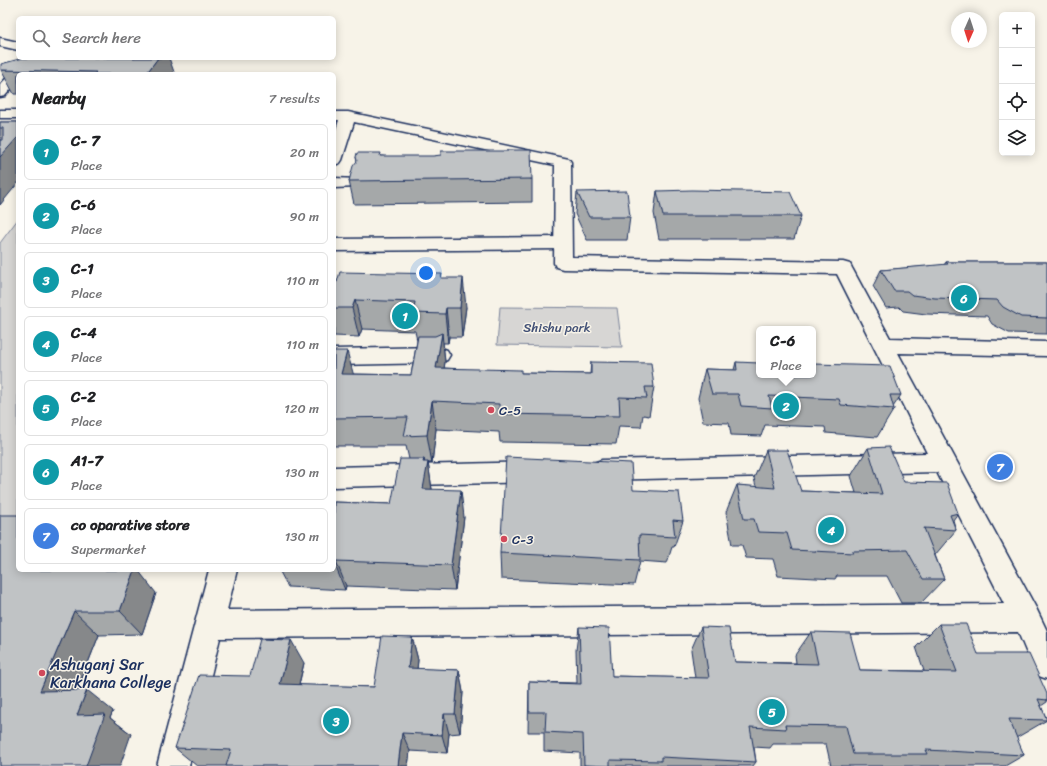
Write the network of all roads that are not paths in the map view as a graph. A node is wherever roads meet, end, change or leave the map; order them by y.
1 (0, 42) edge
2 (16, 46) edge
3 (30, 60) edge
4 (0, 72) edge
5 (20, 72) joint
6 (16, 76) edge
7 (0, 93) edge
8 (0, 114) edge
9 (16, 114) edge
10 (341, 116) edge
11 (336, 147) edge
12 (336, 183) edge
13 (352, 183) edge
14 (562, 243) junction
15 (336, 245) edge
16 (882, 345) junction
17 (1047, 349) edge
18 (438, 355) edge
19 (336, 357) edge
20 (943, 462) junction
21 (555, 471) edge
22 (579, 471) edge
23 (336, 477) edge
24 (223, 572) edge
25 (1026, 618) junction
26 (210, 624) junction
27 (1047, 664) edge
28 (173, 766) edge

1 - 2 street
3 - 5 street
4 - 5 street
6 - 7 street
8 - 9 street
10 - 11 street
10 - 14 street
12 - 13 street
14 - 15 street
14 - 16 street
16 - 17 street
16 - 20 street
18 - 19 street
20 - 22 street
20 - 25 street
21 - 23 street
24 - 26 street
25 - 26 street
25 - 27 street
26 - 28 street

